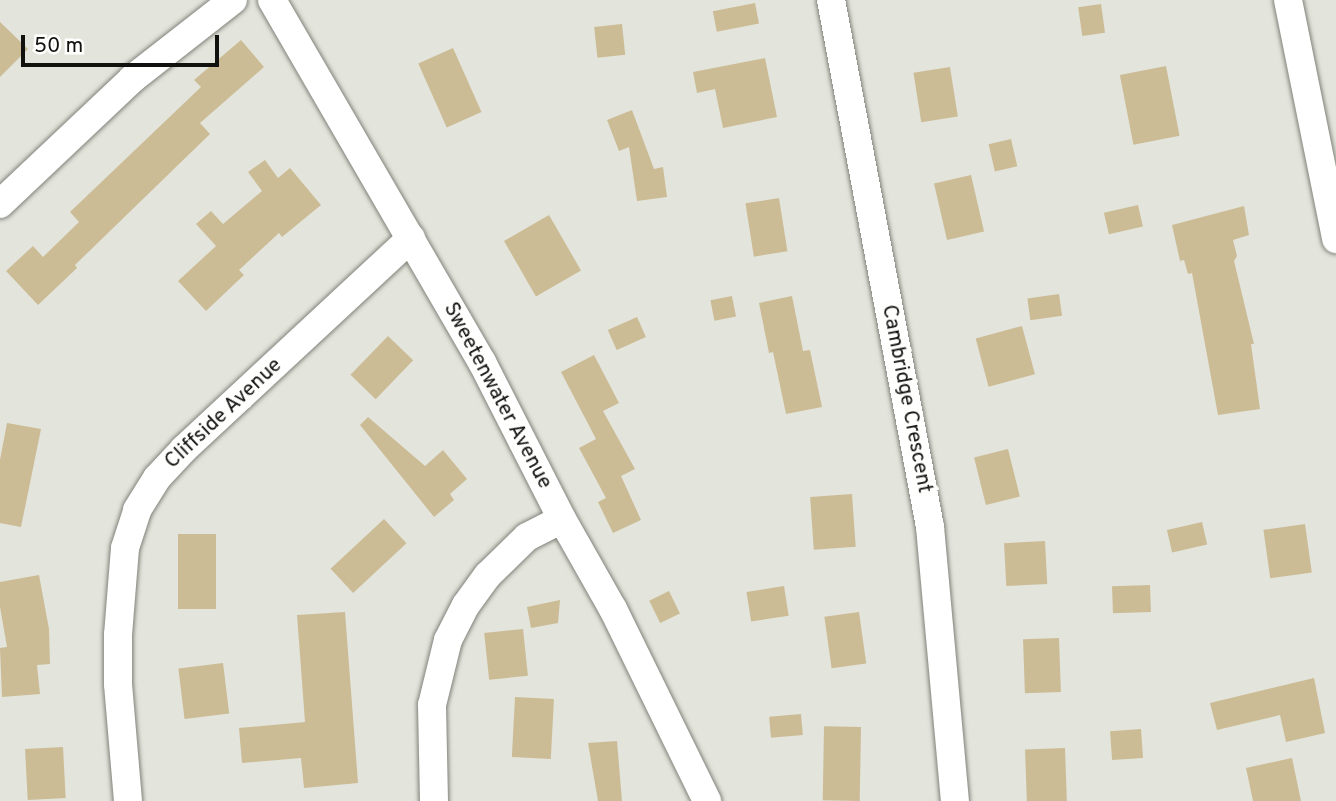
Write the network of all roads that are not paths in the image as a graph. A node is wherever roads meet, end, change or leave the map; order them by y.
1 (233, 0) edge
2 (272, 0) edge
3 (831, 0) edge
4 (1288, 0) edge
5 (1329, 168) edge
6 (0, 204) edge
7 (411, 238) junction
8 (1336, 239) edge
9 (562, 520) junction
10 (128, 801) edge
11 (435, 801) edge
12 (707, 801) edge
13 (955, 801) edge

1 - 6 street
2 - 7 street, Sweetenwater Avenue
3 - 13 street, Cambridge Crescent
4 - 5 street
5 - 8 street
7 - 9 street, Sweetenwater Avenue
7 - 10 street, Cliffside Avenue
9 - 11 street
9 - 12 street, Sweetenwater Avenue

